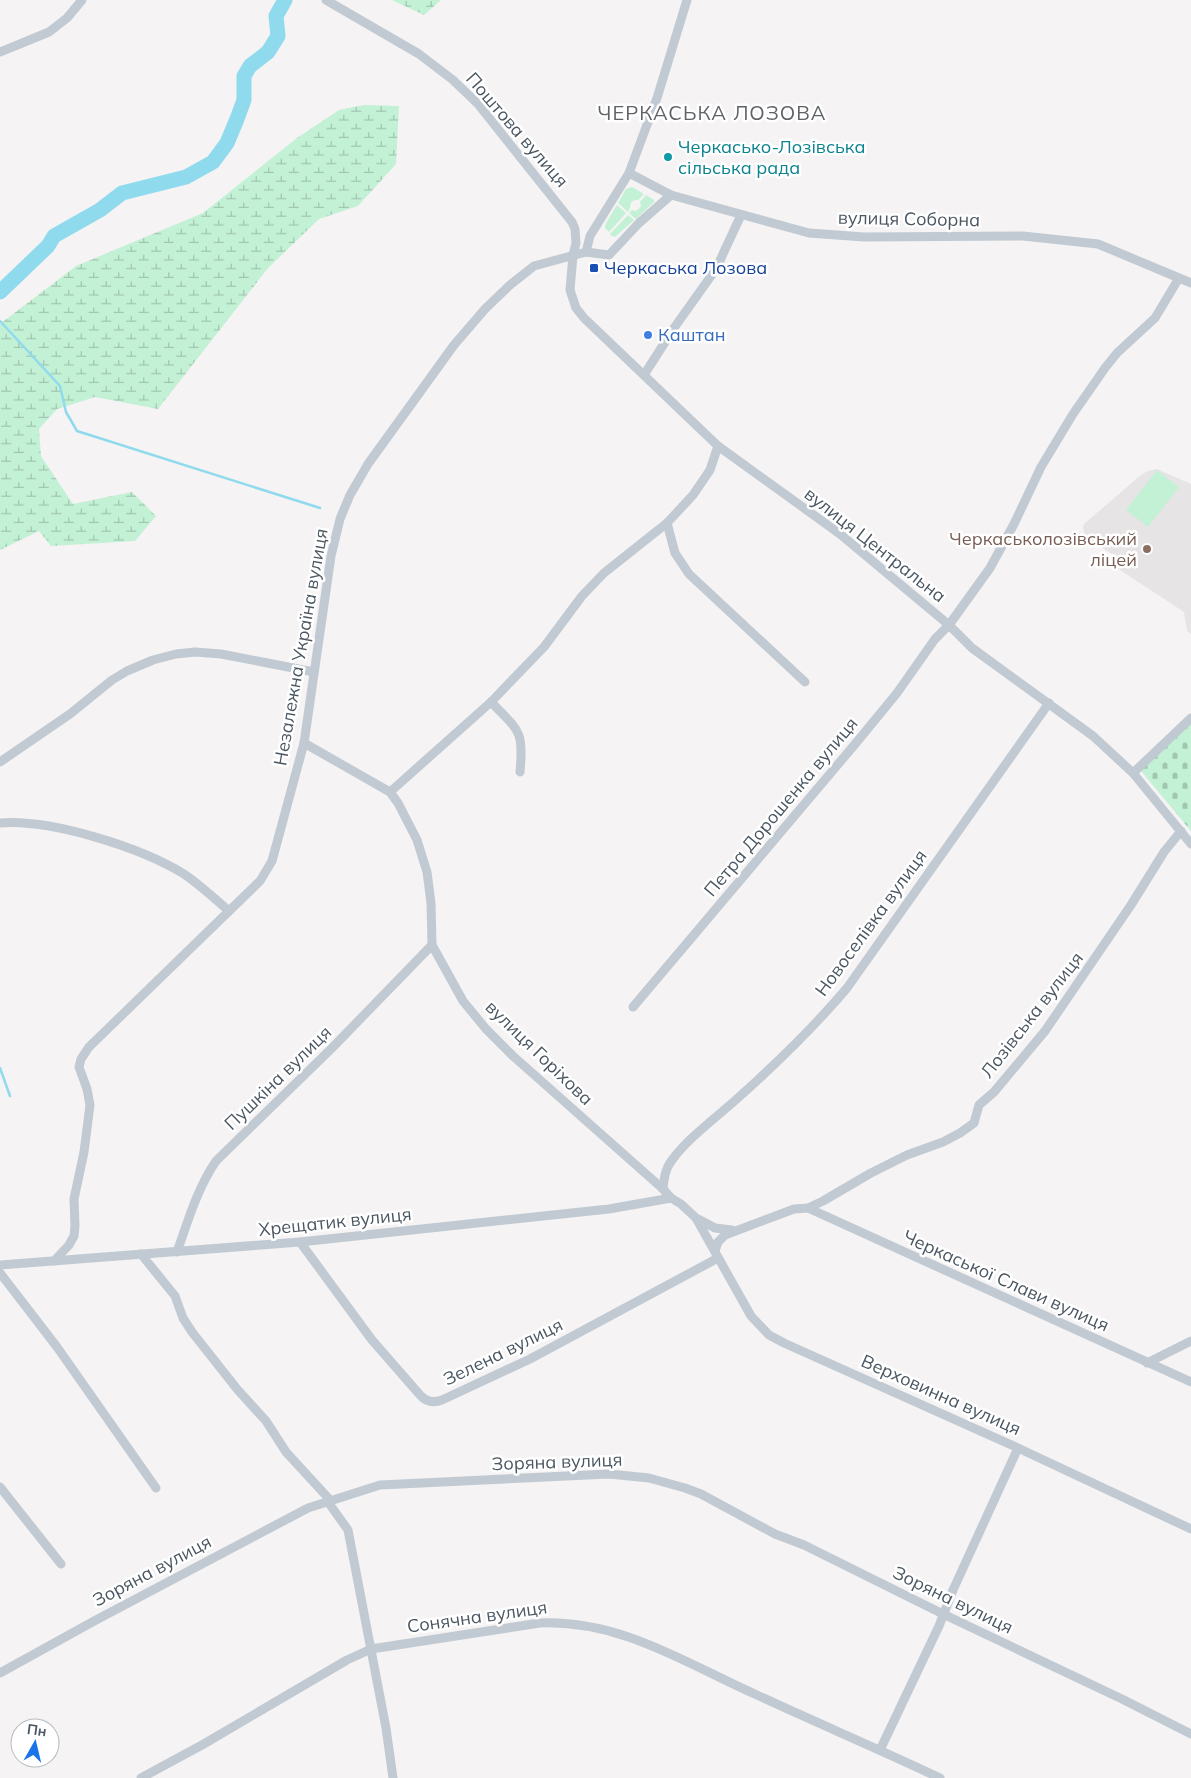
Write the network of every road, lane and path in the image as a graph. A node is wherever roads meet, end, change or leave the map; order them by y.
1 (82, 0) edge
2 (326, 0) edge
3 (687, 0) edge
4 (0, 52) edge
5 (629, 174) junction
6 (671, 194) junction
7 (741, 215) junction
8 (586, 252) junction
9 (573, 255) junction
10 (1178, 278) junction
11 (1191, 283) edge
12 (644, 376) junction
13 (718, 446) junction
14 (667, 523) junction
15 (949, 625) junction
16 (314, 672) junction
17 (805, 682) dead end
18 (491, 702) junction
19 (1049, 703) junction
20 (1191, 718) edge
21 (304, 743) junction
22 (0, 762) edge
23 (520, 772) dead end
24 (1133, 773) junction
25 (390, 792) junction
26 (0, 823) edge
27 (1181, 831) junction
28 (1191, 844) edge
29 (229, 911) junction
30 (432, 945) junction
31 (633, 1007) dead end
32 (663, 1189) junction
33 (671, 1198) junction
34 (808, 1208) junction
35 (696, 1218) junction
36 (735, 1231) junction
37 (300, 1242) junction
38 (177, 1252) junction
39 (141, 1254) junction
40 (716, 1254) junction
41 (54, 1261) junction
42 (0, 1265) edge
43 (0, 1274) edge
44 (1191, 1341) edge
45 (1147, 1363) junction
46 (1191, 1382) edge
47 (1018, 1448) junction
48 (0, 1486) edge
49 (156, 1488) dead end
50 (329, 1501) junction
51 (1191, 1529) edge
52 (62, 1564) dead end
53 (943, 1614) junction
54 (371, 1649) junction
55 (0, 1673) edge
56 (1191, 1734) edge
57 (880, 1750) junction
58 (141, 1778) edge
59 (392, 1778) edge
60 (940, 1778) edge

1 - 4 street
2 - 9 street, Поштова вулиця
3 - 5 street
5 - 6 street, вулиця Соборна
5 - 8 street
6 - 7 street, вулиця Соборна
6 - 8 street, Незалежна Україна вулиця
7 - 10 street, вулиця Соборна
7 - 12 street
8 - 9 street, Незалежна Україна вулиця
9 - 12 street, вулиця Центральна
9 - 16 street, Незалежна Україна вулиця
10 - 11 street, вулиця Соборна
10 - 15 street, Петра Дорошенка вулиця
12 - 13 street, вулиця Центральна
13 - 14 street
13 - 15 street, вулиця Центральна
14 - 17 street
14 - 18 street
15 - 19 street, вулиця Центральна
15 - 31 street, Петра Дорошенка вулиця
16 - 21 street, Незалежна Україна вулиця
16 - 22 street
18 - 23 street
18 - 25 street
19 - 24 street, вулиця Центральна
19 - 32 street, Новоселівка вулиця
20 - 24 street
21 - 25 street, вулиця Горіхова
21 - 29 street, Незалежна Україна вулиця
24 - 27 street, вулиця Центральна
25 - 30 street, вулиця Горіхова
26 - 29 street
27 - 28 street, вулиця Центральна
27 - 34 street, Лозівська вулиця
29 - 41 street, Незалежна Україна вулиця
30 - 32 street, вулиця Горіхова
30 - 38 street, Пушкіна вулиця
32 - 33 street, вулиця Горіхова
33 - 35 street, вулиця Горіхова
33 - 37 street, Хрещатик вулиця
34 - 36 street, Лозівська вулиця
34 - 45 street, Черкаської Слави вулиця
35 - 36 street
35 - 40 street, вулиця Горіхова
36 - 40 street, Лозівська вулиця
37 - 38 street, Хрещатик вулиця
37 - 40 street, Зелена вулиця
38 - 39 street, Хрещатик вулиця
39 - 41 street, Хрещатик вулиця
39 - 50 street
40 - 47 street, Верховинна вулиця
41 - 42 street, Хрещатик вулиця
43 - 49 street
44 - 45 street
45 - 46 street, Черкаської Слави вулиця
47 - 51 street, Верховинна вулиця
47 - 53 street
48 - 52 street
50 - 53 street, Зоряна вулиця
50 - 54 street
50 - 55 street, Зоряна вулиця
53 - 56 street, Зоряна вулиця
53 - 57 street
54 - 57 street, Сонячна вулиця
54 - 58 street, Сонячна вулиця
54 - 59 street
57 - 60 street, Сонячна вулиця

